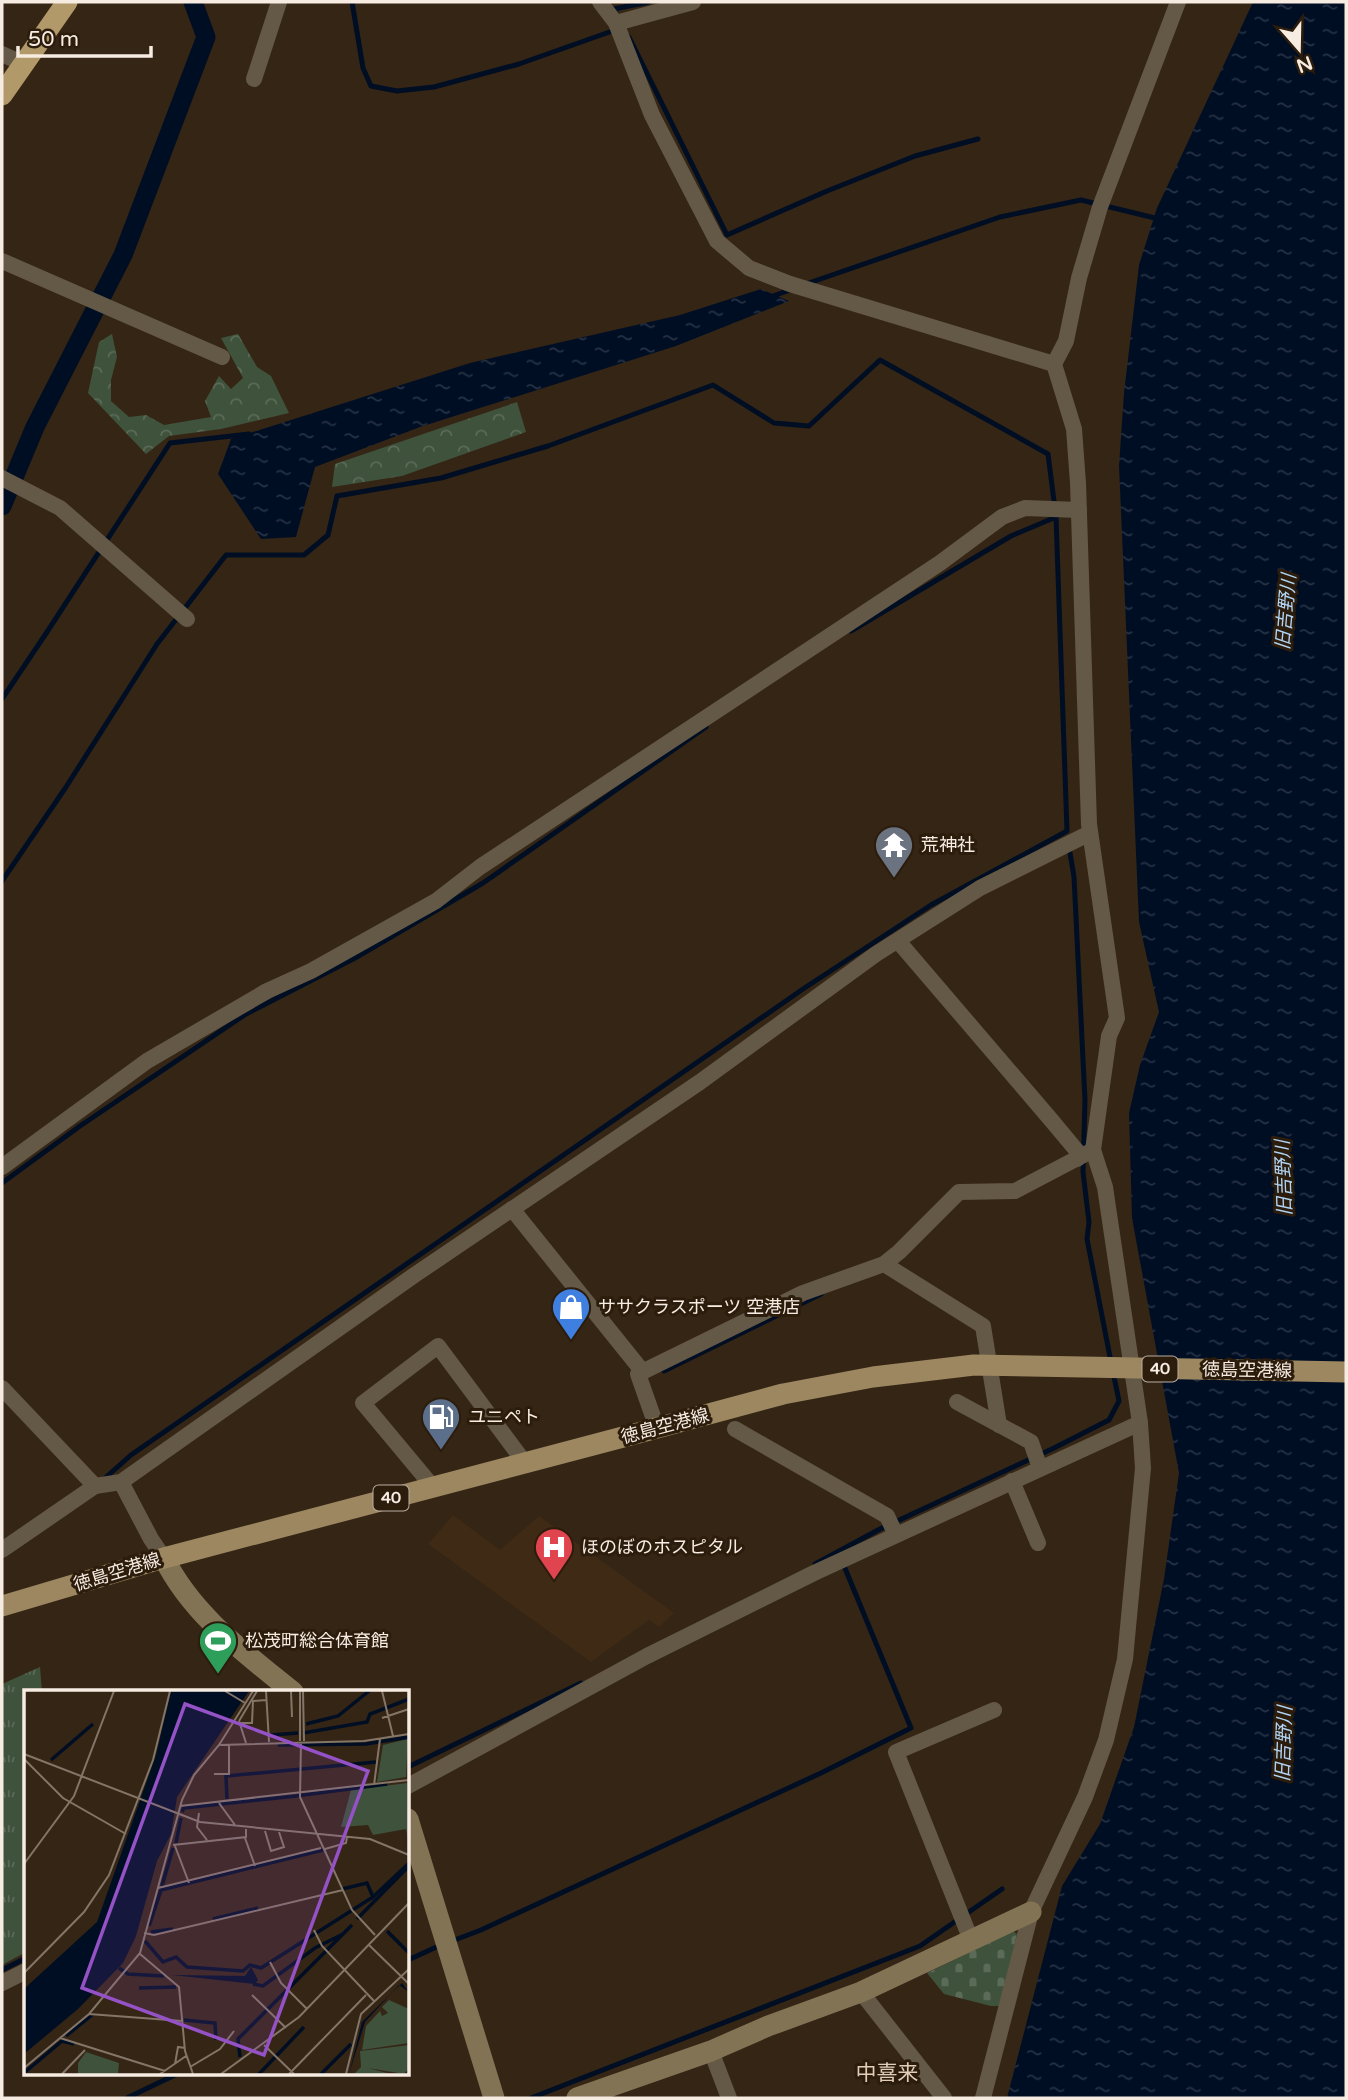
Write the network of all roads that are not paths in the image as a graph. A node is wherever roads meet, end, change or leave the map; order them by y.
1 (67, 2) edge
2 (279, 2) edge
3 (600, 2) edge
4 (693, 2) edge
5 (1178, 2) edge
6 (616, 23) junction
7 (2, 54) edge
8 (24, 64) junction
9 (254, 79) dead end
10 (2, 95) edge
11 (2, 261) edge
12 (222, 357) dead end
13 (1054, 365) junction
14 (2, 478) edge
15 (1079, 510) junction
16 (187, 619) dead end
17 (1090, 833) junction
18 (898, 941) junction
19 (1093, 1150) junction
20 (1077, 1159) junction
21 (2, 1167) edge
22 (512, 1209) junction
23 (884, 1264) junction
24 (643, 1372) junction
25 (1346, 1372) edge
26 (2, 1388) edge
27 (957, 1402) dead end
28 (1140, 1423) junction
29 (999, 1424) junction
30 (657, 1428) junction
31 (735, 1429) dead end
32 (525, 1462) junction
33 (1040, 1468) junction
34 (1012, 1481) junction
35 (121, 1482) junction
36 (95, 1486) junction
37 (433, 1487) junction
38 (896, 1535) junction
39 (1038, 1543) dead end
40 (2, 1550) edge
41 (164, 1558) junction
42 (2, 1606) edge
43 (291, 1690) edge
44 (994, 1710) dead end
45 (410, 1785) edge
46 (410, 1825) edge
47 (1031, 1912) junction
48 (971, 1941) junction
49 (24, 1972) edge
50 (2, 1983) edge
51 (861, 1992) junction
52 (711, 2051) junction
53 (494, 2098) edge
54 (577, 2098) edge
55 (729, 2098) edge
56 (944, 2098) edge
57 (983, 2098) edge

1 - 8 highway
2 - 9 street
3 - 6 street
4 - 6 street
5 - 13 street
6 - 13 street
7 - 8 street
8 - 10 highway
11 - 12 street
13 - 15 street
14 - 16 street
15 - 17 street
15 - 21 street
17 - 18 street
17 - 19 street
18 - 20 street
18 - 22 street
19 - 20 street
19 - 28 street
20 - 23 street
22 - 24 street
22 - 35 street
23 - 24 street
23 - 29 street
24 - 30 street
25 - 30 main road, 徳島空港線 / 40
26 - 36 street
27 - 29 street
28 - 33 street
28 - 47 street
29 - 33 street
30 - 32 main road, 徳島空港線 / 40
31 - 38 street
32 - 37 main road, 徳島空港線 / 40
32 - 37 street
33 - 34 street
34 - 38 street
34 - 39 street
35 - 36 street
35 - 41 street
36 - 40 street
37 - 41 main road, 徳島空港線 / 40
38 - 45 street
41 - 42 main road, 徳島空港線 / 40
41 - 43 street
44 - 48 street
46 - 53 street
47 - 48 street
47 - 57 street
48 - 51 street
49 - 50 street
51 - 52 street
51 - 56 street
52 - 54 street
52 - 55 street

